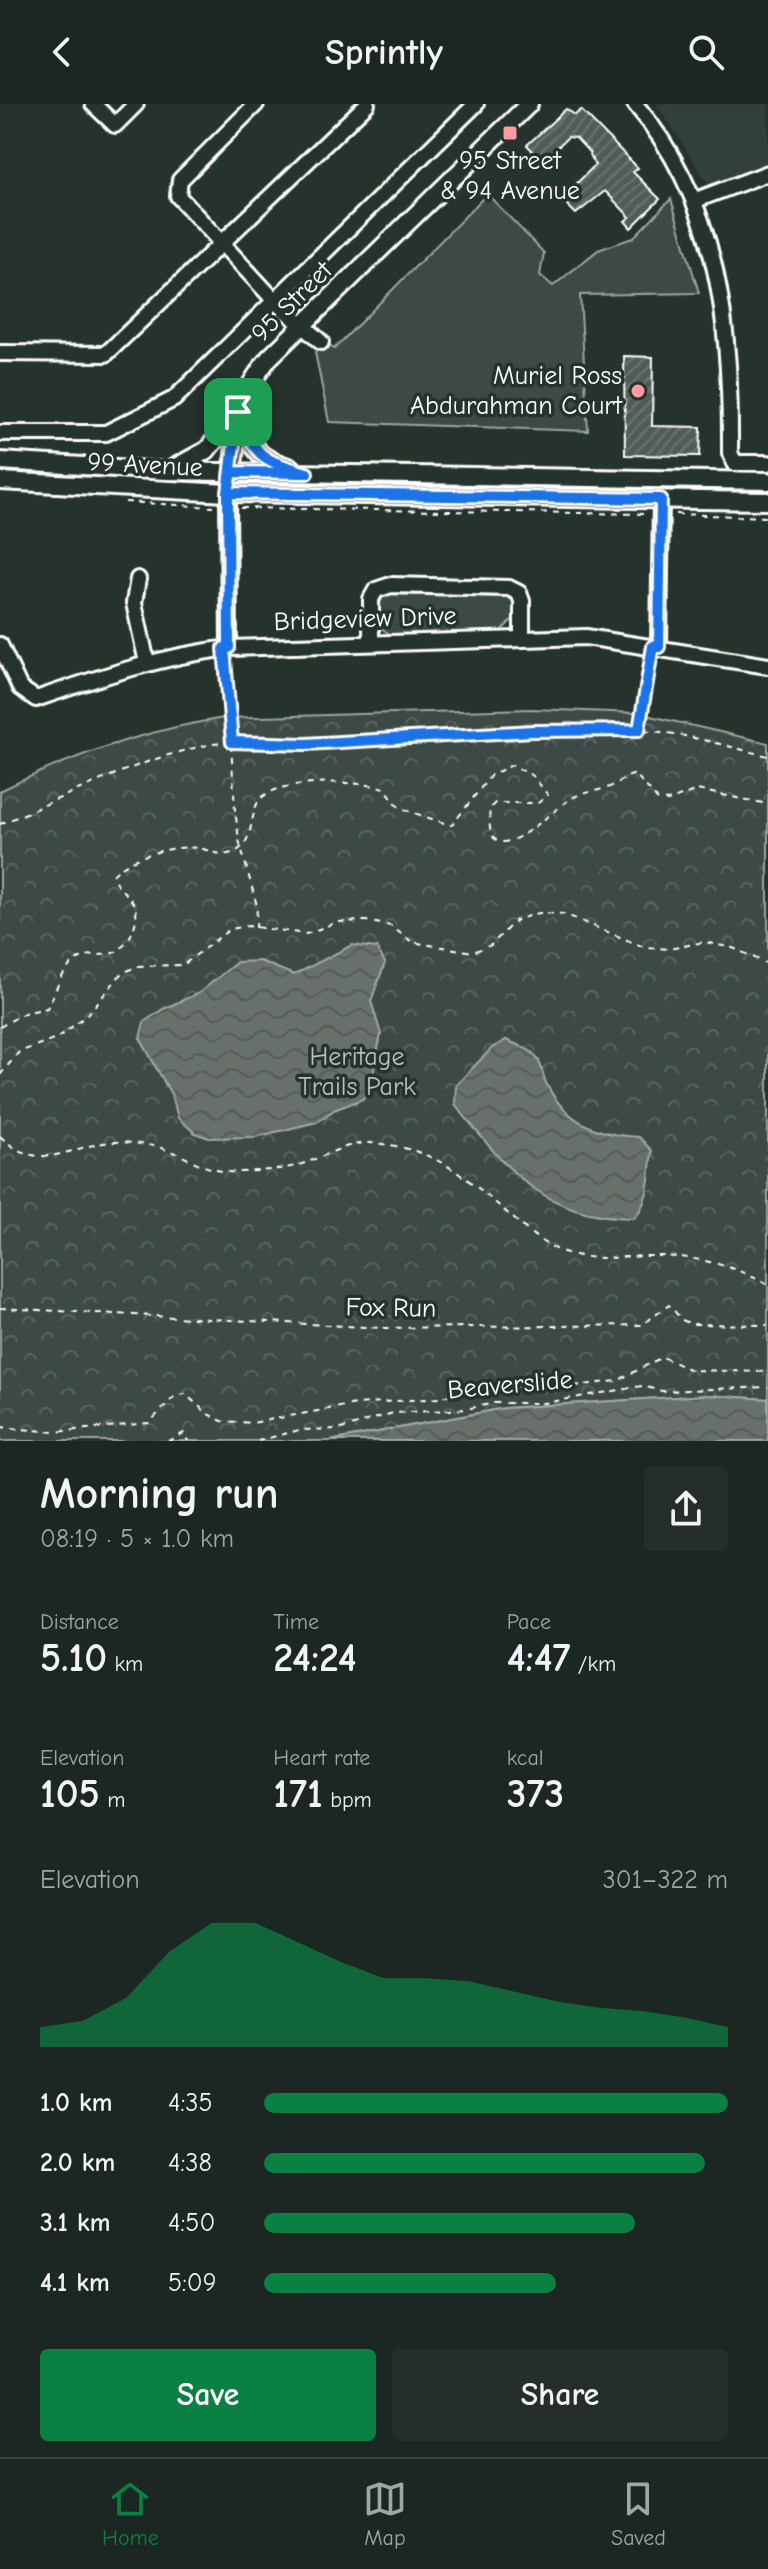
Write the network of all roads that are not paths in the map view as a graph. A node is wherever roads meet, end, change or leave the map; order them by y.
1 (93, 104) edge
2 (136, 104) edge
3 (256, 104) edge
4 (367, 104) edge
5 (476, 104) edge
6 (529, 104) edge
7 (635, 104) edge
8 (768, 173) edge
9 (696, 200) junction
10 (221, 244) junction
11 (276, 302) junction
12 (302, 324) junction
13 (321, 342) dead end
14 (0, 353) edge
15 (238, 412) junction
16 (0, 433) edge
17 (106, 433) joint
18 (0, 461) edge
19 (768, 463) edge
20 (166, 471) junction
21 (232, 472) junction
22 (307, 473) junction
23 (0, 481) edge
24 (768, 481) edge
25 (228, 493) junction
26 (661, 499) junction
27 (768, 501) edge
28 (138, 579) dead end
29 (522, 637) junction
30 (371, 642) junction
31 (0, 645) edge
32 (656, 646) junction
33 (227, 648) junction
34 (147, 663) junction
35 (768, 666) edge

1 - 2 street
3 - 10 street
4 - 10 street
5 - 11 street, 95 Street
6 - 12 main road, 95 Street
7 - 9 street
8 - 9 street
9 - 19 street
10 - 11 street
10 - 14 street
11 - 12 street
11 - 17 street, 95 Street
12 - 13 street
12 - 15 main road, 95 Street
15 - 20 main road
15 - 21 main road, 95 Street
15 - 22 main road
16 - 17 street, 99 Avenue
18 - 20 main road, 99 Avenue
20 - 21 main road, 99 Avenue
21 - 22 main road, 99 Avenue
21 - 25 main road, 95 Street
22 - 24 main road, 99 Avenue
23 - 25 main road, 99 Avenue
25 - 26 main road, 99 Avenue
25 - 33 street, 95 Street
26 - 27 main road, 99 Avenue
26 - 32 street
28 - 34 street
29 - 30 street, Bridgeview Drive
29 - 30 street
29 - 32 street, Bridgeview Drive
30 - 33 street, Bridgeview Drive
31 - 34 street, Bridgeview Drive
32 - 35 street, Bridgeview Drive
33 - 34 street, Bridgeview Drive

